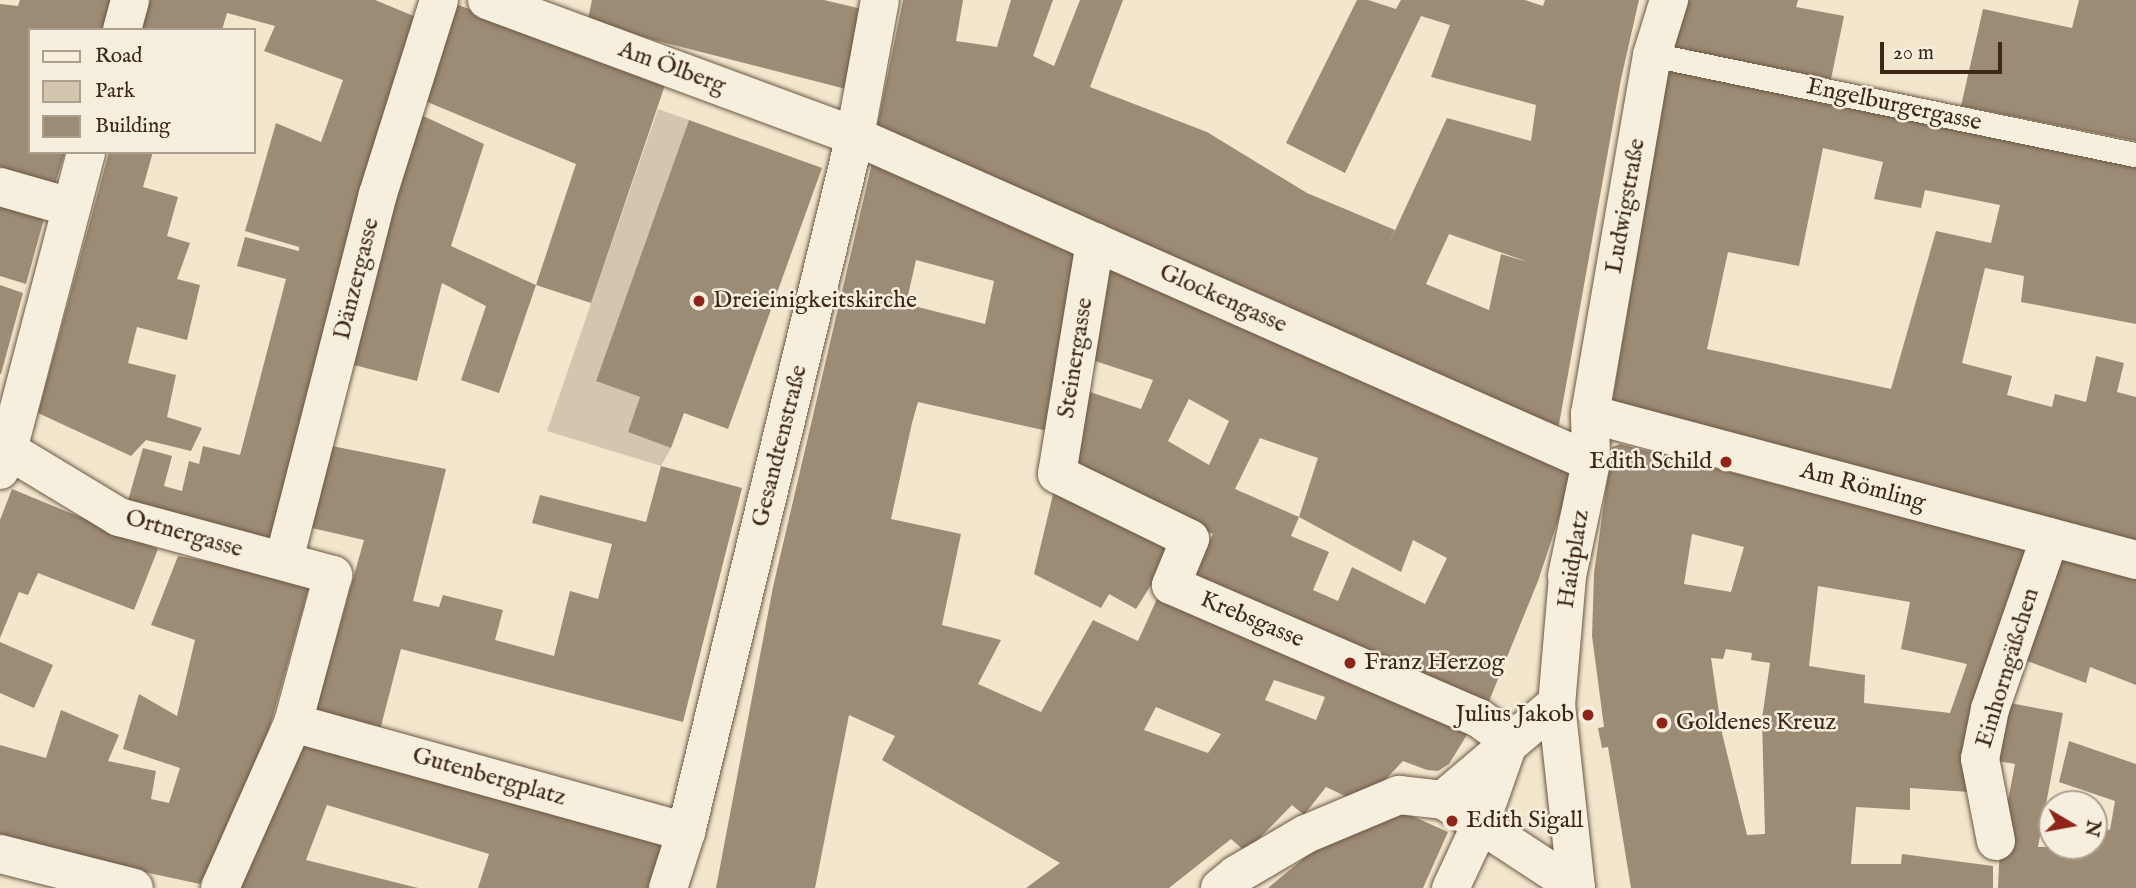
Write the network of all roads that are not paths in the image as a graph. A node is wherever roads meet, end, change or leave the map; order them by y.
1 (130, 0) edge
2 (439, 0) edge
3 (487, 0) edge
4 (880, 0) edge
5 (1669, 0) edge
6 (546, 10) edge
7 (123, 28) edge
8 (1652, 55) junction
9 (855, 136) junction
10 (85, 154) edge
11 (2136, 155) edge
12 (0, 187) edge
13 (70, 207) junction
14 (1095, 242) junction
15 (1590, 414) junction
16 (4, 460) edge
17 (1591, 462) junction
18 (1058, 474) joint
19 (2050, 537) junction
20 (284, 560) junction
21 (2136, 560) edge
22 (1567, 576) joint
23 (1556, 704) junction
24 (293, 723) junction
25 (1509, 741) junction
26 (1443, 800) junction
27 (1479, 826) junction
28 (686, 832) junction
29 (1996, 841) dead end
30 (0, 854) edge
31 (1576, 887) edge
32 (134, 888) edge
33 (220, 888) edge
34 (667, 888) edge
35 (1220, 888) edge
36 (1450, 888) edge

1 - 7 street
2 - 20 street, Dänzergasse
3 - 6 street, Am Ölberg
4 - 9 street, Gesandtenstraße
5 - 8 street, Ludwigstraße
6 - 9 street, Am Ölberg
8 - 11 lane, Engelburgergasse
8 - 15 street, Ludwigstraße
9 - 14 street, Glockengasse
9 - 28 street, Gesandtenstraße
10 - 13 street
12 - 13 street
13 - 16 street
14 - 17 street, Glockengasse
14 - 18 street, Steinergasse
15 - 17 street, Haidplatz
15 - 19 street, Am Römling
16 - 20 street, Ortnergasse
17 - 22 street, Haidplatz
18 - 25 street, Krebsgasse
19 - 21 street, Am Römling
19 - 29 street, Einhorngäßchen
20 - 24 street, Ortnergasse
22 - 23 street, Haidplatz
23 - 25 street
23 - 31 street, Haidplatz
24 - 28 street, Gutenbergplatz
24 - 33 street
25 - 26 street
25 - 27 street
26 - 27 street, Haidplatz
26 - 35 street
27 - 31 street, Haidplatz
27 - 36 street
28 - 34 street, Gesandtenstraße
30 - 32 street

